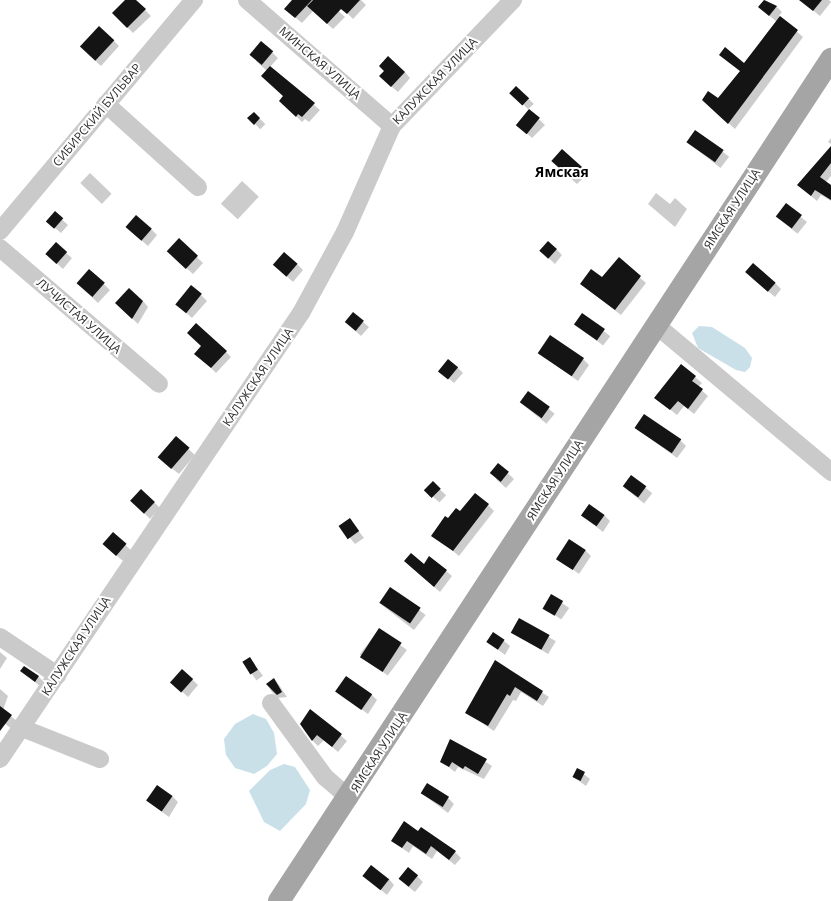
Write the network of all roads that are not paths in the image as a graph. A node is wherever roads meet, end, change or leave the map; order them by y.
1 (194, 0) edge
2 (247, 0) edge
3 (513, 0) edge
4 (831, 59) edge
5 (106, 104) junction
6 (392, 126) junction
7 (198, 187) dead end
8 (0, 231) edge
9 (0, 248) edge
10 (656, 325) junction
11 (159, 384) dead end
12 (831, 472) edge
13 (0, 638) edge
14 (57, 675) junction
15 (271, 704) dead end
16 (22, 728) junction
17 (0, 759) edge
18 (100, 759) dead end
19 (349, 798) junction
20 (279, 901) edge

1 - 5 street, СИБИРСКИЙ БУЛЬВАР
2 - 6 street, МИНСКАЯ УЛИЦА
3 - 6 street, КАЛУЖСКАЯ УЛИЦА
4 - 10 main road, ЯМСКАЯ УЛИЦА
5 - 7 street
5 - 8 street, СИБИРСКИЙ БУЛЬВАР
6 - 14 street, КАЛУЖСКАЯ УЛИЦА
9 - 11 street, ЛУЧИСТАЯ УЛИЦА
10 - 12 street
10 - 19 main road, ЯМСКАЯ УЛИЦА
13 - 14 street
14 - 16 street, КАЛУЖСКАЯ УЛИЦА
15 - 19 street
16 - 17 street, КАЛУЖСКАЯ УЛИЦА
16 - 18 street
19 - 20 main road, ЯМСКАЯ УЛИЦА

